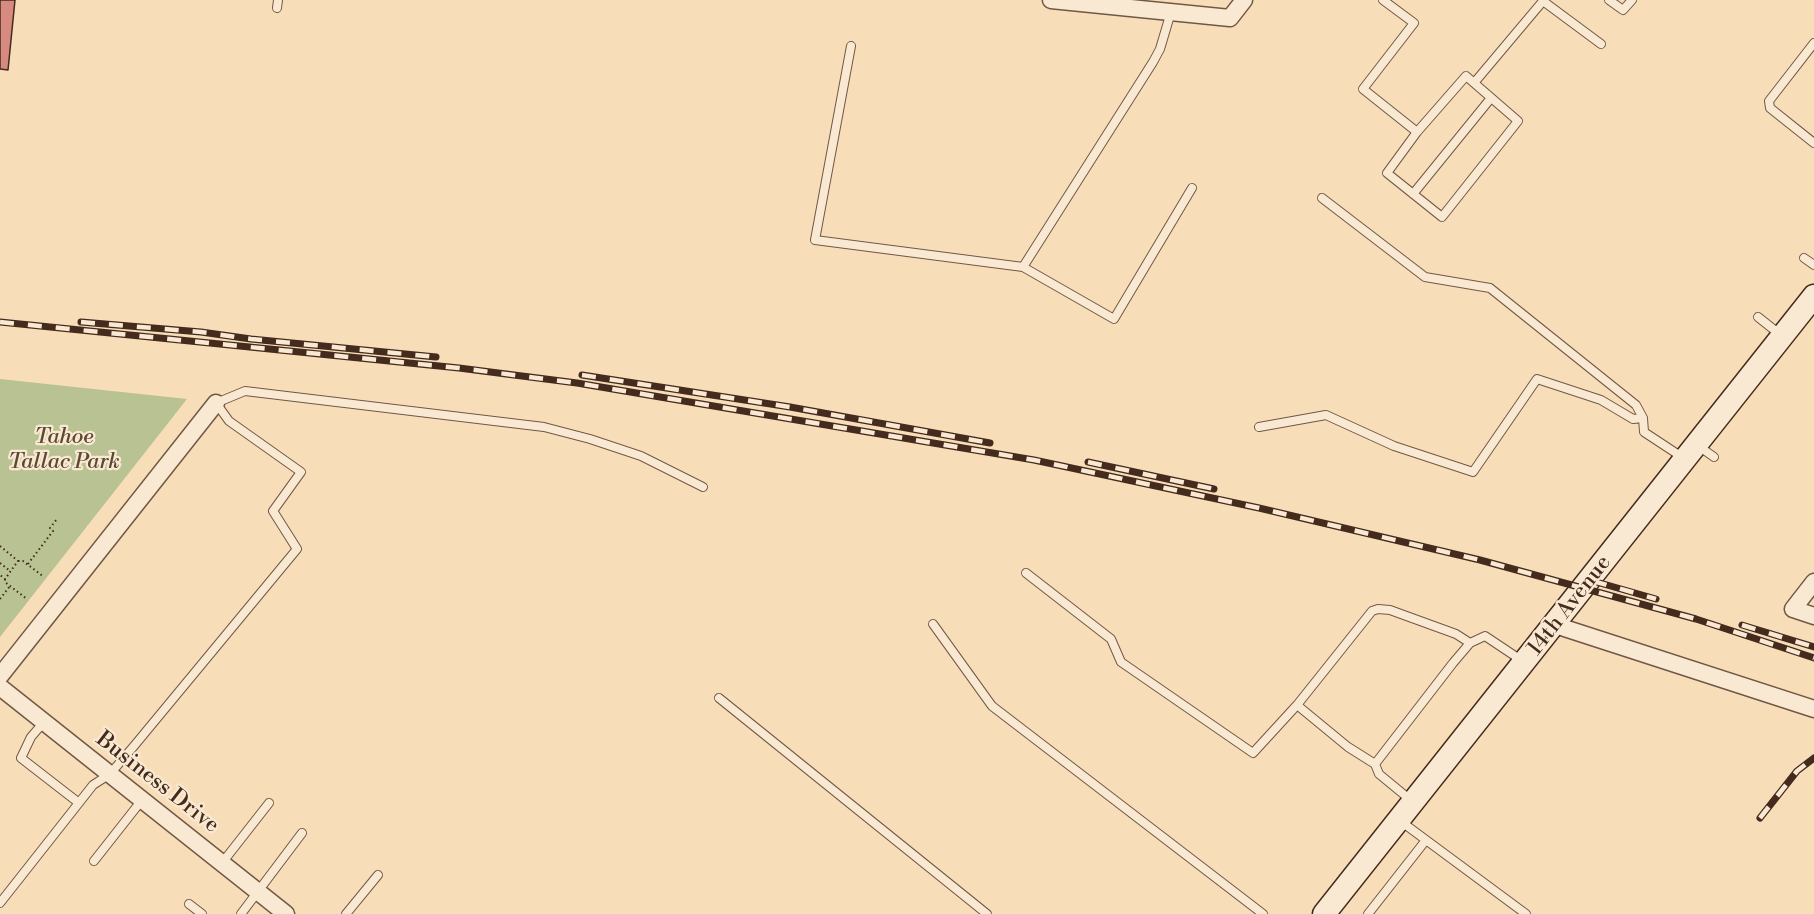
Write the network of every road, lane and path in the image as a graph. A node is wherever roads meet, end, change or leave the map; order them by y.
1 (1051, 0) edge
2 (1244, 0) edge
3 (1383, 0) edge
4 (1609, 0) edge
5 (1632, 0) edge
6 (1172, 12) junction
7 (1814, 43) edge
8 (1601, 44) dead end
9 (851, 46) dead end
10 (1474, 83) junction
11 (1491, 98) junction
12 (1417, 132) junction
13 (1814, 143) edge
14 (1192, 188) dead end
15 (1413, 194) junction
16 (1322, 198) dead end
17 (1804, 258) dead end
18 (1814, 265) edge
19 (1023, 267) junction
20 (1814, 297) edge
21 (1758, 316) dead end
22 (1782, 336) junction
23 (216, 403) junction
24 (1643, 418) junction
25 (1259, 427) dead end
26 (1698, 454) junction
27 (704, 486) dead end
28 (57, 519) dead end
29 (0, 546) edge
30 (18, 561) junction
31 (0, 563) edge
32 (28, 564) junction
33 (10, 571) junction
34 (1026, 573) dead end
35 (0, 575) edge
36 (44, 577) dead end
37 (5, 579) junction
38 (1814, 582) edge
39 (10, 586) junction
40 (0, 599) edge
41 (27, 599) dead end
42 (1814, 616) edge
43 (933, 624) dead end
44 (1555, 625) junction
45 (1470, 643) junction
46 (1525, 663) junction
47 (0, 676) edge
48 (0, 687) edge
49 (719, 698) dead end
50 (1297, 705) junction
51 (1814, 709) edge
52 (44, 722) junction
53 (1375, 764) junction
54 (110, 774) junction
55 (142, 800) junction
56 (1413, 802) junction
57 (79, 803) junction
58 (268, 803) dead end
59 (1399, 820) junction
60 (302, 832) dead end
61 (1426, 840) junction
62 (94, 861) dead end
63 (222, 863) junction
64 (378, 875) dead end
65 (258, 892) junction
66 (0, 903) edge
67 (189, 904) dead end
68 (1258, 913) edge
69 (202, 914) edge
70 (241, 914) edge
71 (286, 914) edge
72 (346, 914) edge
73 (987, 914) edge
74 (1324, 914) edge
75 (1368, 914) edge
76 (1526, 914) edge

1 - 6 street
2 - 6 street
3 - 12 lane
4 - 5 lane
6 - 19 lane
7 - 13 lane
8 - 10 lane
9 - 19 lane
10 - 11 lane
10 - 12 lane
11 - 15 lane
11 - 15 lane
12 - 15 lane
14 - 19 lane
16 - 24 lane
17 - 18 lane
20 - 22 main road, 14th Avenue
21 - 22 lane
22 - 26 main road, 14th Avenue
23 - 27 lane
23 - 47 street
23 - 54 lane
24 - 25 lane
24 - 26 lane
26 - 44 main road, 14th Avenue
28 - 32 path
29 - 30 path
30 - 32 path
30 - 33 path
31 - 33 path
32 - 36 path
33 - 37 path
34 - 50 lane
35 - 37 path
37 - 39 path
38 - 42 street
39 - 40 path
39 - 41 path
43 - 68 lane
44 - 46 main road, 14th Avenue
44 - 51 street
45 - 46 lane
45 - 50 lane
45 - 53 lane
46 - 56 main road, 14th Avenue
48 - 52 street, Business Drive
49 - 73 lane
50 - 53 lane
52 - 54 street, Business Drive
52 - 57 lane
53 - 56 lane
54 - 55 street, Business Drive
54 - 57 lane
55 - 62 lane
55 - 63 street, Business Drive
56 - 59 main road, 14th Avenue
57 - 66 lane
58 - 63 lane
59 - 61 lane
59 - 74 main road, 14th Avenue
60 - 65 lane
61 - 75 lane
61 - 76 lane
63 - 65 street, Business Drive
64 - 72 lane
65 - 70 lane
65 - 71 street, Business Drive
67 - 69 lane

